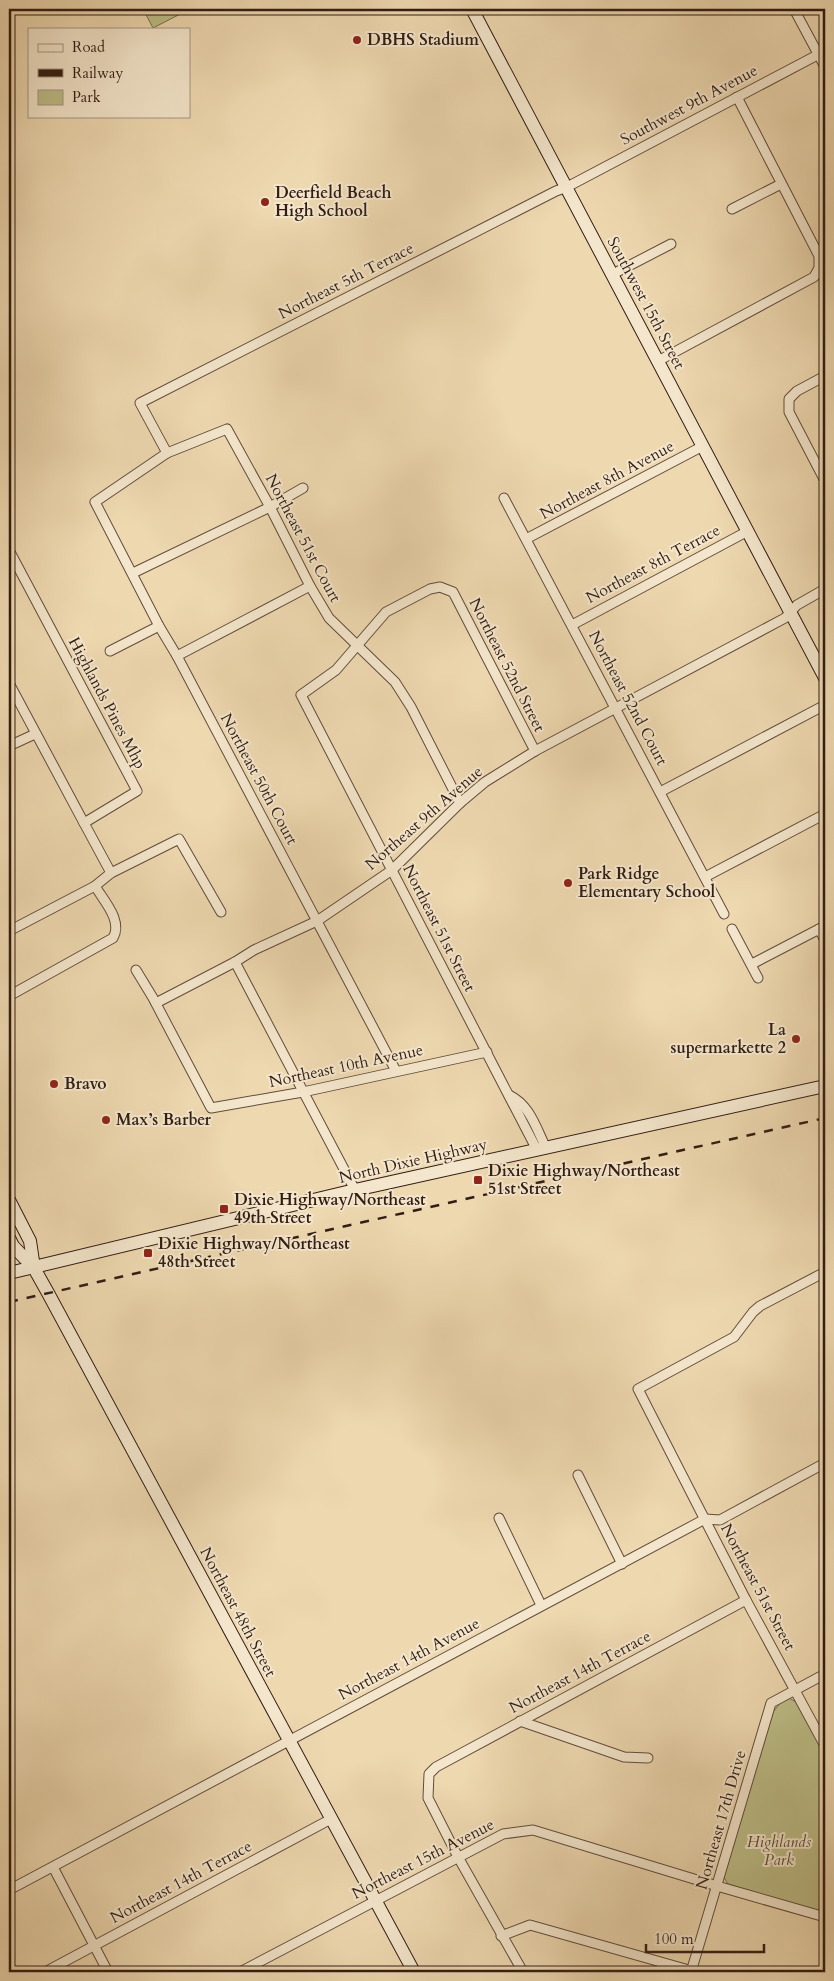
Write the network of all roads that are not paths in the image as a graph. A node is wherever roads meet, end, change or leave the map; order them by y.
1 (472, 9) edge
2 (794, 9) edge
3 (822, 52) edge
4 (825, 67) edge
5 (736, 97) junction
6 (782, 184) junction
7 (567, 187) junction
8 (732, 209) dead end
9 (671, 244) dead end
10 (613, 274) junction
11 (658, 361) junction
12 (825, 376) edge
13 (703, 446) junction
14 (166, 453) junction
15 (825, 481) edge
16 (303, 488) dead end
17 (504, 498) dead end
18 (270, 506) junction
19 (748, 531) junction
20 (526, 540) junction
21 (9, 550) edge
22 (133, 573) junction
23 (310, 586) junction
24 (825, 589) edge
25 (791, 612) junction
26 (572, 625) junction
27 (159, 626) junction
28 (356, 645) junction
29 (110, 651) dead end
30 (177, 656) junction
31 (825, 678) edge
32 (9, 683) edge
33 (825, 705) edge
34 (615, 708) junction
35 (35, 734) junction
36 (9, 746) edge
37 (534, 751) junction
38 (660, 792) junction
39 (460, 802) junction
40 (825, 814) edge
41 (84, 823) junction
42 (392, 870) junction
43 (111, 873) junction
44 (705, 877) junction
45 (95, 886) junction
46 (221, 912) dead end
47 (724, 914) dead end
48 (317, 921) junction
49 (822, 928) edge
50 (732, 929) dead end
51 (9, 931) edge
52 (825, 940) edge
53 (235, 962) junction
54 (752, 964) junction
55 (136, 970) dead end
56 (758, 978) dead end
57 (9, 996) edge
58 (156, 1003) junction
59 (487, 1052) junction
60 (396, 1071) junction
61 (825, 1086) edge
62 (303, 1092) junction
63 (542, 1149) junction
64 (355, 1190) junction
65 (9, 1200) edge
66 (9, 1238) edge
67 (34, 1268) junction
68 (825, 1272) edge
69 (9, 1273) edge
70 (825, 1463) edge
71 (578, 1475) dead end
72 (499, 1518) dead end
73 (705, 1519) junction
74 (622, 1564) junction
75 (746, 1600) junction
76 (542, 1605) junction
77 (825, 1674) edge
78 (796, 1691) junction
79 (520, 1721) junction
80 (289, 1741) junction
81 (825, 1746) edge
82 (648, 1758) dead end
83 (331, 1819) junction
84 (458, 1857) junction
85 (53, 1867) junction
86 (717, 1886) junction
87 (9, 1890) edge
88 (375, 1901) junction
89 (825, 1917) edge
90 (502, 1936) junction
91 (94, 1946) junction
92 (45, 1972) edge
93 (108, 1972) edge
94 (240, 1972) edge
95 (414, 1972) edge
96 (523, 1972) edge
97 (693, 1972) edge

1 - 7 street, Southwest 15th Street
2 - 3 street
3 - 4 street
3 - 5 street, Southwest 9th Avenue
5 - 6 street
5 - 7 street, Southwest 9th Avenue
6 - 8 street
6 - 11 street
7 - 10 street, Southwest 15th Street
7 - 14 street, Northeast 5th Terrace
9 - 10 street
10 - 11 street, Southwest 15th Street
11 - 13 street, Southwest 15th Street
12 - 15 street
13 - 19 street, Southwest 15th Street
13 - 20 street, Northeast 8th Avenue
14 - 18 street, Northeast 51st Court
14 - 22 street, Northeast 50th Court
16 - 18 street
17 - 20 street, Northeast 52nd Court
18 - 22 street
18 - 23 street, Northeast 51st Court
19 - 25 street, Southwest 15th Street
19 - 26 street, Northeast 8th Terrace
20 - 26 street, Northeast 52nd Court
21 - 41 street, Highlands Pines Mhp
22 - 27 street, Northeast 50th Court
23 - 28 street, Northeast 51st Court
23 - 30 street
24 - 25 street, Northeast 9th Avenue
25 - 31 street, Southwest 15th Street
25 - 34 street, Northeast 9th Avenue
26 - 34 street, Northeast 52nd Court
27 - 29 street
27 - 30 street, Northeast 50th Court
28 - 37 street, Northeast 52nd Street
28 - 39 street, Northeast 51st Court
28 - 42 street, Northeast 51st Street
30 - 48 street, Northeast 50th Court
32 - 35 street
33 - 38 street
34 - 37 street, Northeast 9th Avenue
34 - 38 street, Northeast 52nd Court
35 - 36 street
35 - 41 street
37 - 39 street, Northeast 9th Avenue
38 - 44 street, Northeast 52nd Court
39 - 42 street, Northeast 9th Avenue
40 - 44 street
41 - 43 street
42 - 48 street, Northeast 9th Avenue
42 - 59 street, Northeast 51st Street
43 - 45 street
43 - 46 street
44 - 47 street, Northeast 52nd Court
45 - 51 street
45 - 57 street
48 - 53 street, Northeast 9th Avenue
48 - 60 street, Northeast 50th Court
49 - 52 street
49 - 54 street
50 - 54 street
53 - 58 street, Northeast 9th Avenue
53 - 62 street
54 - 56 street
55 - 58 street
58 - 62 street, Northeast 10th Avenue
59 - 60 street, Northeast 10th Avenue
59 - 63 street, Northeast 51st Street
60 - 62 street, Northeast 10th Avenue
61 - 63 street, North Dixie Highway
62 - 64 street
63 - 64 street, North Dixie Highway
64 - 67 street, North Dixie Highway
65 - 67 street, Northeast 48th Street
66 - 67 street, Northeast 48th Street
67 - 69 street, North Dixie Highway
67 - 80 street, Northeast 48th Street
68 - 73 street, Northeast 51st Street
70 - 73 street, Northeast 14th Avenue
71 - 74 street
72 - 76 street
73 - 74 street, Northeast 14th Avenue
73 - 75 street, Northeast 51st Street
74 - 76 street, Northeast 14th Avenue
75 - 78 street, Northeast 51st Street
75 - 79 street, Northeast 14th Terrace
76 - 80 street, Northeast 14th Avenue
77 - 78 street
78 - 81 street, Northeast 51st Street
78 - 86 street, Northeast 17th Drive
79 - 82 street
79 - 84 street, Northeast 14th Terrace
80 - 83 street, Northeast 48th Street
80 - 85 street, Northeast 14th Avenue
83 - 88 street, Northeast 48th Street
83 - 91 street, Northeast 14th Terrace
84 - 86 street, Northeast 15th Avenue
84 - 88 street, Northeast 15th Avenue
84 - 90 street
85 - 87 street, Northeast 14th Avenue
85 - 91 street
86 - 89 street
86 - 97 street, Northeast 17th Drive
88 - 94 street, Northeast 15th Avenue
88 - 95 street, Northeast 48th Street
90 - 96 street
90 - 97 street
91 - 92 street, Northeast 14th Terrace
91 - 93 street

